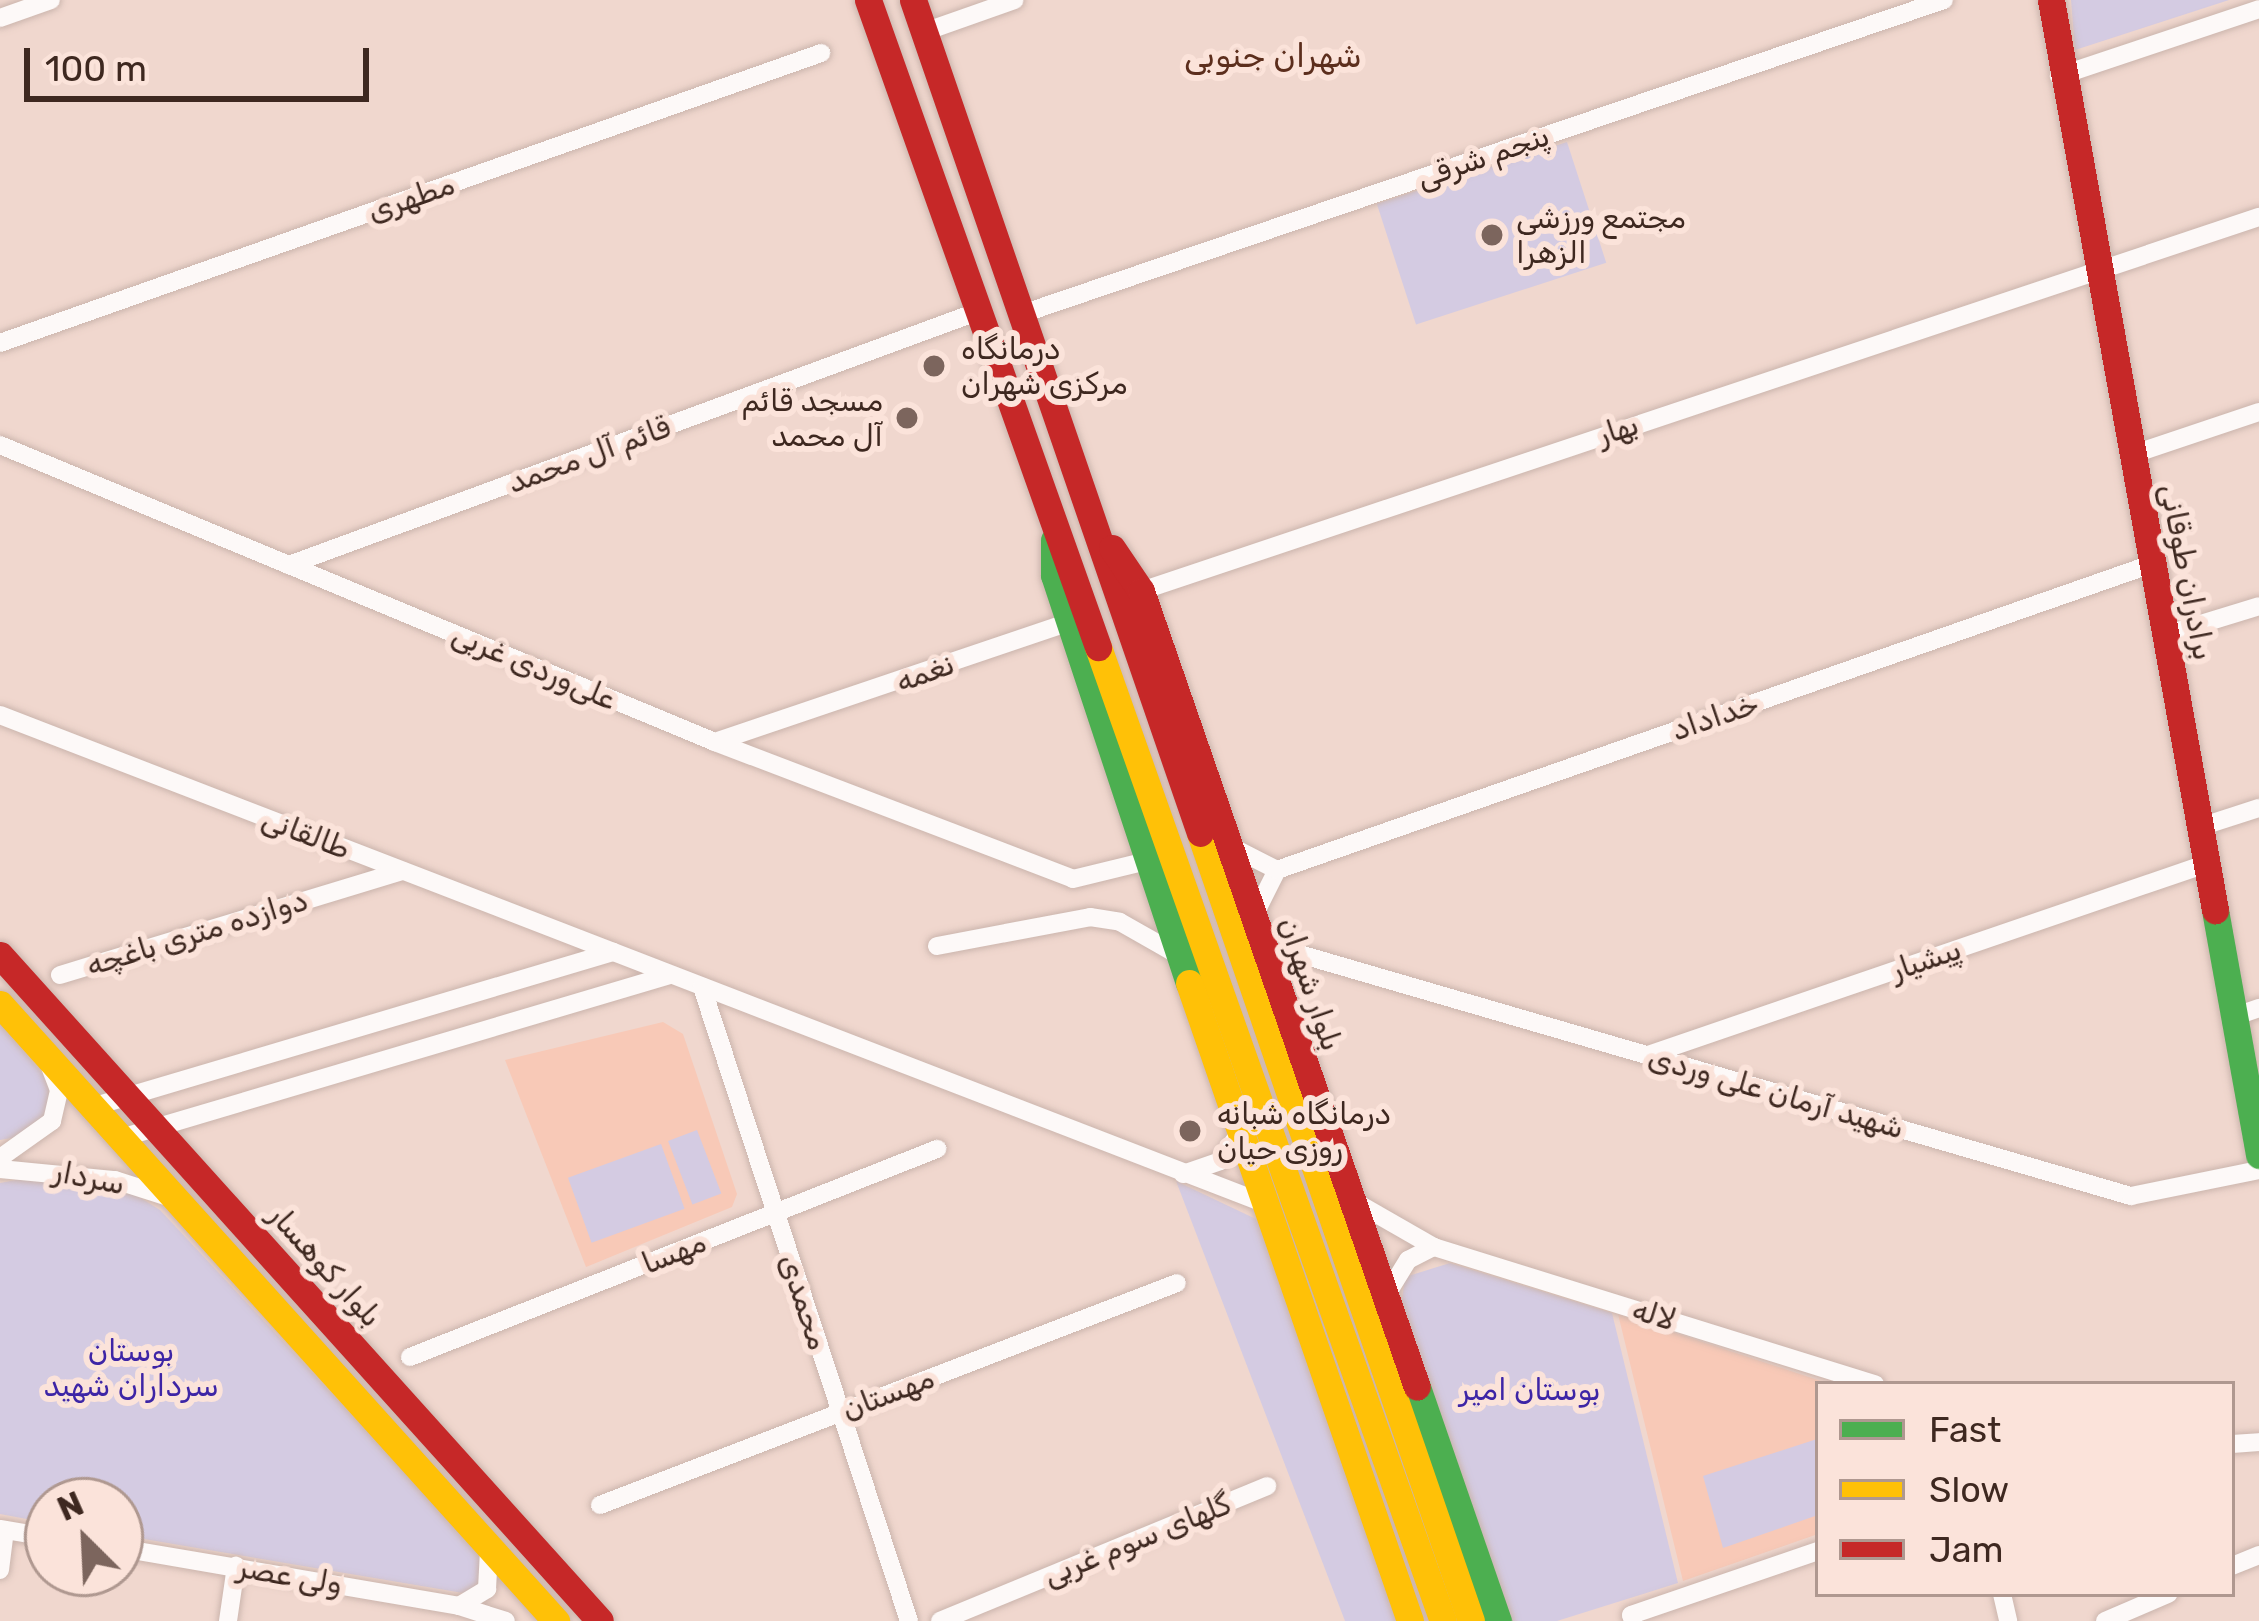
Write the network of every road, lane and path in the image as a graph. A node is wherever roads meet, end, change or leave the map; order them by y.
1 (51, 0) edge
2 (868, 0) edge
3 (913, 0) edge
4 (1015, 0) edge
5 (1943, 0) edge
6 (2050, 0) edge
7 (2259, 9) edge
8 (0, 18) edge
9 (924, 32) junction
10 (821, 53) dead end
11 (2059, 76) junction
12 (2259, 217) edge
13 (2096, 272) junction
14 (974, 314) junction
15 (1022, 314) junction
16 (0, 343) edge
17 (2259, 412) edge
18 (0, 445) edge
19 (2131, 455) junction
20 (1090, 514) junction
21 (1055, 524) junction
22 (2152, 564) junction
23 (289, 565) junction
24 (1141, 591) junction
25 (2259, 606) edge
26 (1069, 622) junction
27 (2165, 634) junction
28 (0, 715) edge
29 (782, 724) junction
30 (715, 742) junction
31 (778, 767) junction
32 (2259, 808) edge
33 (2200, 827) junction
34 (1228, 845) junction
35 (1147, 861) junction
36 (2206, 864) junction
37 (403, 871) junction
38 (1273, 877) junction
39 (1072, 878) junction
40 (1252, 919) junction
41 (1071, 920) junction
42 (937, 946) dead end
43 (613, 952) junction
44 (1296, 953) dead end
45 (0, 956) edge
46 (1179, 956) junction
47 (60, 975) dead end
48 (670, 975) junction
49 (702, 987) junction
50 (0, 1004) edge
51 (2246, 1013) edge
52 (1647, 1055) junction
53 (47, 1057) junction
54 (128, 1098) junction
55 (92, 1107) junction
56 (155, 1129) junction
57 (1238, 1135) junction
58 (121, 1138) junction
59 (937, 1149) dead end
60 (2259, 1155) edge
61 (0, 1158) edge
62 (0, 1169) edge
63 (2259, 1171) edge
64 (1183, 1174) junction
65 (1352, 1199) junction
66 (177, 1200) junction
67 (1262, 1202) junction
68 (775, 1213) junction
69 (1434, 1247) junction
70 (1177, 1282) dead end
71 (1384, 1298) junction
72 (410, 1357) dead end
73 (1865, 1381) edge
74 (839, 1412) junction
75 (1267, 1486) dead end
76 (599, 1505) dead end
77 (2, 1530) edge
78 (485, 1541) junction
79 (144, 1552) edge
80 (1815, 1552) edge
81 (236, 1566) junction
82 (0, 1570) edge
83 (2161, 1597) edge
84 (459, 1606) junction
85 (1632, 1618) edge
86 (906, 1620) edge
87 (228, 1621) edge
88 (506, 1621) edge
89 (556, 1621) edge
90 (601, 1621) edge
91 (940, 1621) edge
92 (1410, 1621) edge
93 (1443, 1621) edge
94 (1472, 1621) edge
95 (1498, 1621) edge
96 (2105, 1621) edge

1 - 8 street
2 - 14 main road
3 - 9 main road, بلوار شهران
4 - 9 street
5 - 15 street, پنجم شرقی
6 - 11 main road, برادران طوقانی
7 - 11 street
9 - 15 main road, بلوار شهران
10 - 16 street, مطهری
11 - 13 main road, برادران طوقانی
12 - 13 street, بهار
13 - 19 main road, برادران طوقانی
13 - 24 street, بهار
14 - 21 main road
14 - 23 street, قائم آل محمد
15 - 20 main road, بلوار شهران
17 - 19 street
18 - 23 street, علی‌وردی غربی
19 - 22 main road, برادران طوقانی
20 - 24 main road, بلوار شهران
20 - 94 main road, بلوار شهران
21 - 26 main road
21 - 93 main road
22 - 27 main road, برادران طوقانی
22 - 38 street, خداداد
23 - 30 street, علی‌وردی غربی
24 - 34 main road, بلوار شهران
25 - 27 street
26 - 29 street, نغمه
26 - 35 main road
27 - 33 main road, برادران طوقانی
28 - 37 street, طالقانی
29 - 30 street, نغمه
29 - 31 street
30 - 31 street, علی‌وردی غربی
31 - 39 street, علی‌وردی غربی
32 - 33 street
33 - 36 main road, برادران طوقانی
34 - 38 street
34 - 40 main road, بلوار شهران
35 - 39 street
35 - 46 main road
36 - 51 main road, برادران طوقانی
36 - 52 street, پیشیار
37 - 43 street, طالقانی
37 - 47 street, دوازده متری باغچه
38 - 40 street
39 - 41 street
40 - 65 main road, بلوار شهران
41 - 42 street
41 - 46 street
43 - 48 street, طالقانی
43 - 54 street
44 - 52 street, شهید آرمان علی وردی
45 - 54 main road, بلوار کوهسار
46 - 57 main road
48 - 49 street, طالقانی
48 - 56 street
49 - 64 street, طالقانی
49 - 68 street, محمدی
50 - 53 main road
51 - 60 main road, برادران طوقانی
52 - 63 street, شهید آرمان علی وردی
53 - 55 main road
53 - 61 street, سردار
54 - 55 street
54 - 56 main road, بلوار کوهسار
55 - 58 main road
56 - 58 street
56 - 90 main road, بلوار کوهسار
57 - 64 street
57 - 67 main road
58 - 66 main road
59 - 68 street, مهسا
62 - 66 street, سردار
64 - 67 street, طالقانی
65 - 69 street, لاله
65 - 71 main road, بلوار شهران
66 - 78 main road
67 - 92 main road
68 - 72 street, مهسا
68 - 74 street, محمدی
69 - 71 street
69 - 73 street, لاله
70 - 74 street, مهستان
71 - 95 main road, بلوار شهران
74 - 76 street, مهستان
74 - 86 street, محمدی
75 - 91 street, گلهای سوم غربی
77 - 82 street
78 - 84 street
78 - 89 main road
79 - 81 street, ولی عصر
80 - 85 street
81 - 84 street, ولی عصر
81 - 87 street
83 - 96 street
84 - 88 street, ولی عصر

